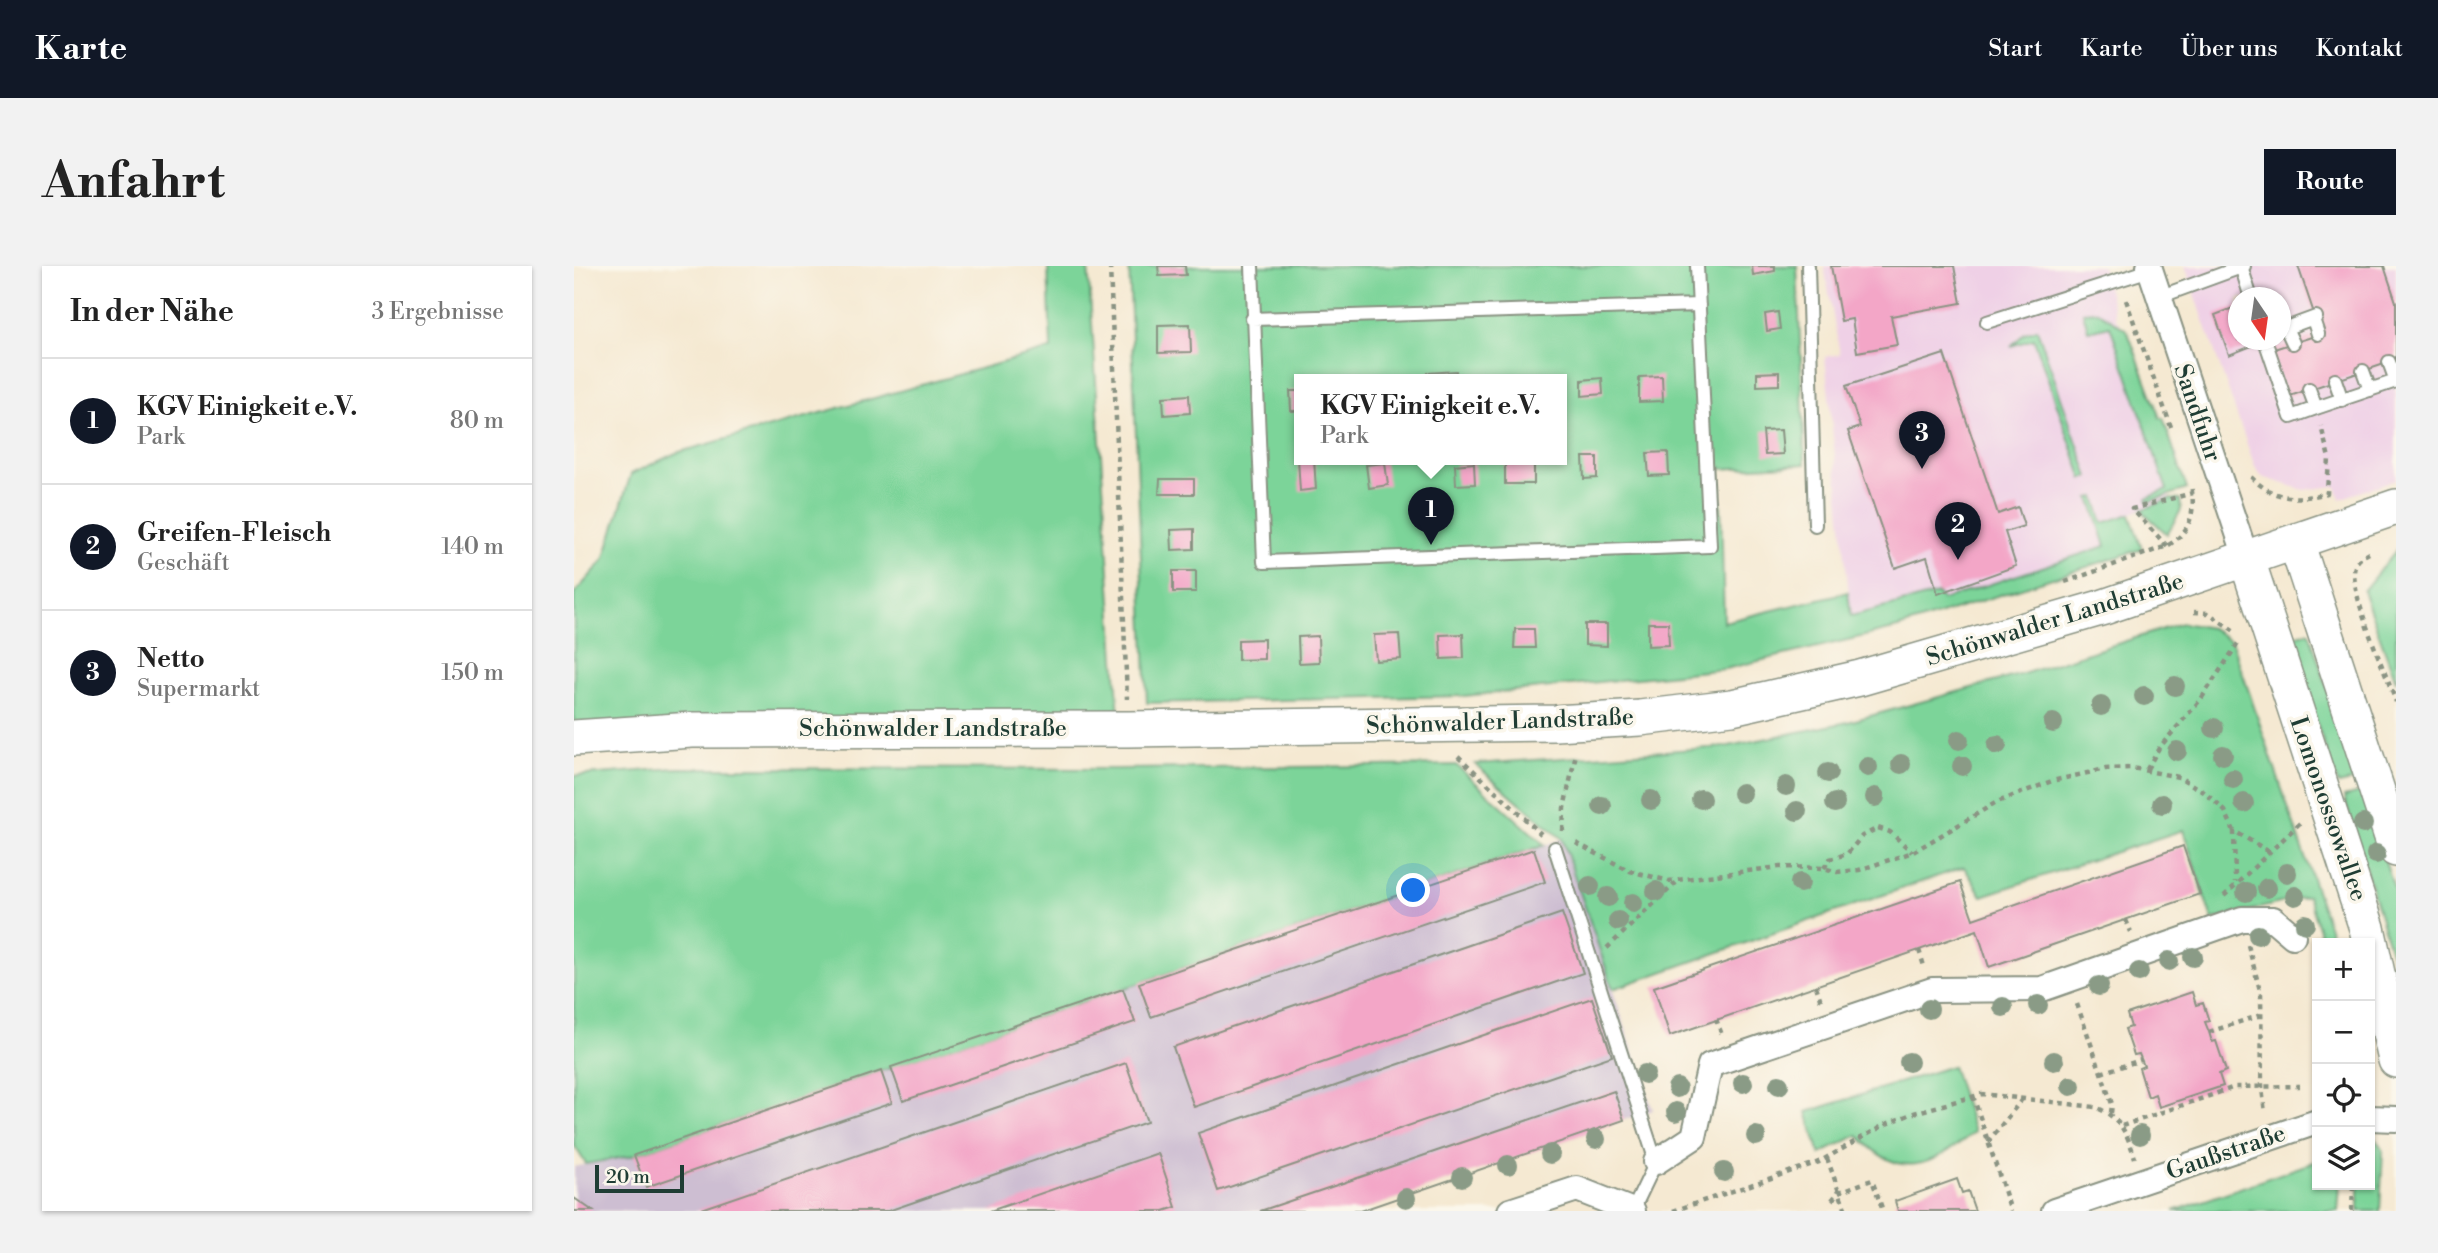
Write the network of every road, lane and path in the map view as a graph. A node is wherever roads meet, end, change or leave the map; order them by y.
1 (1110, 266) edge
2 (1252, 266) edge
3 (1697, 266) edge
4 (1808, 266) edge
5 (2149, 268) edge
6 (2243, 268) edge
7 (2119, 279) junction
8 (2248, 287) edge
9 (2159, 298) junction
10 (1699, 305) junction
11 (1252, 319) junction
12 (1987, 322) dead end
13 (2291, 325) edge
14 (2318, 334) dead end
15 (2291, 340) edge
16 (2293, 343) dead end
17 (2268, 350) edge
18 (2389, 362) dead end
19 (2363, 371) dead end
20 (2335, 380) dead end
21 (2396, 381) edge
22 (2309, 390) dead end
23 (2370, 390) junction
24 (2342, 400) junction
25 (2316, 408) junction
26 (2172, 431) dead end
27 (2251, 477) dead end
28 (2190, 482) dead end
29 (2193, 493) junction
30 (2396, 507) edge
31 (1815, 526) dead end
32 (2297, 542) junction
33 (2167, 546) junction
34 (2379, 547) dead end
35 (2246, 560) junction
36 (2054, 585) dead end
37 (2189, 611) dead end
38 (2396, 702) edge
39 (1128, 729) junction
40 (574, 738) edge
41 (1578, 748) dead end
42 (1455, 753) dead end
43 (2147, 769) junction
44 (2307, 818) dead end
45 (2234, 831) junction
46 (1563, 835) dead end
47 (1574, 842) dead end
48 (1555, 848) joint
49 (2396, 849) edge
50 (2268, 851) junction
51 (1913, 852) junction
52 (1824, 868) junction
53 (1681, 879) junction
54 (2235, 883) junction
55 (2222, 897) dead end
56 (2242, 919) junction
57 (2293, 936) dead end
58 (1591, 960) junction
59 (2069, 979) junction
60 (2261, 1015) junction
61 (2209, 1032) dead end
62 (2141, 1060) dead end
63 (2396, 1060) edge
64 (2101, 1073) junction
65 (2300, 1086) dead end
66 (2262, 1088) junction
67 (1973, 1096) junction
68 (2024, 1097) junction
69 (2111, 1113) junction
70 (2375, 1118) edge
71 (2396, 1119) edge
72 (2312, 1124) edge
73 (2122, 1126) junction
74 (2274, 1136) junction
75 (1988, 1142) junction
76 (1827, 1158) junction
77 (1656, 1162) junction
78 (2144, 1180) junction
79 (2353, 1190) edge
80 (1839, 1192) junction
81 (1832, 1199) dead end
82 (1633, 1210) edge
83 (1510, 1211) edge
84 (1673, 1211) edge
85 (1846, 1211) edge
86 (1883, 1211) edge
87 (2011, 1211) edge
88 (2054, 1211) edge
89 (2352, 1211) edge

1 - 39 path
2 - 11 lane
3 - 10 lane
4 - 31 lane
5 - 7 lane
5 - 9 street, Sandfuhr
6 - 8 lane
6 - 9 lane
7 - 12 lane
7 - 26 path
9 - 35 street, Sandfuhr
10 - 11 lane
10 - 11 lane
13 - 14 lane
15 - 16 lane
17 - 25 lane
18 - 21 lane
19 - 23 lane
20 - 24 lane
21 - 23 lane
22 - 25 lane
23 - 24 lane
24 - 25 lane
25 - 27 path
28 - 29 path
29 - 33 path
29 - 33 path
30 - 32 main road, Schönwalder Landstraße
32 - 35 main road, Schönwalder Landstraße
32 - 49 main road
33 - 36 path
34 - 38 path
35 - 39 main road, Schönwalder Landstraße
35 - 63 main road, Lomonossowallee
37 - 43 path
39 - 40 main road, Schönwalder Landstraße
41 - 46 path
42 - 48 path
43 - 45 path
43 - 51 path
44 - 50 path
45 - 50 path
45 - 54 path
47 - 53 path
48 - 58 lane
50 - 54 path
51 - 52 path
51 - 52 path
52 - 53 path
53 - 58 path
54 - 55 path
56 - 57 street
56 - 59 street
56 - 60 path
58 - 77 lane
59 - 64 path
59 - 77 street
60 - 61 path
60 - 66 path
62 - 64 path
64 - 69 path
65 - 66 path
66 - 73 path
66 - 74 path
67 - 68 path
67 - 75 path
67 - 76 path
68 - 69 path
68 - 75 path
69 - 73 path
70 - 71 street
72 - 74 street, Gaußstraße
73 - 78 path
74 - 78 street, Gaußstraße
75 - 87 path
76 - 80 path
76 - 84 path
77 - 82 lane
78 - 88 street, Gaußstraße
79 - 89 path
80 - 81 path
80 - 85 path
80 - 86 path
82 - 83 street

